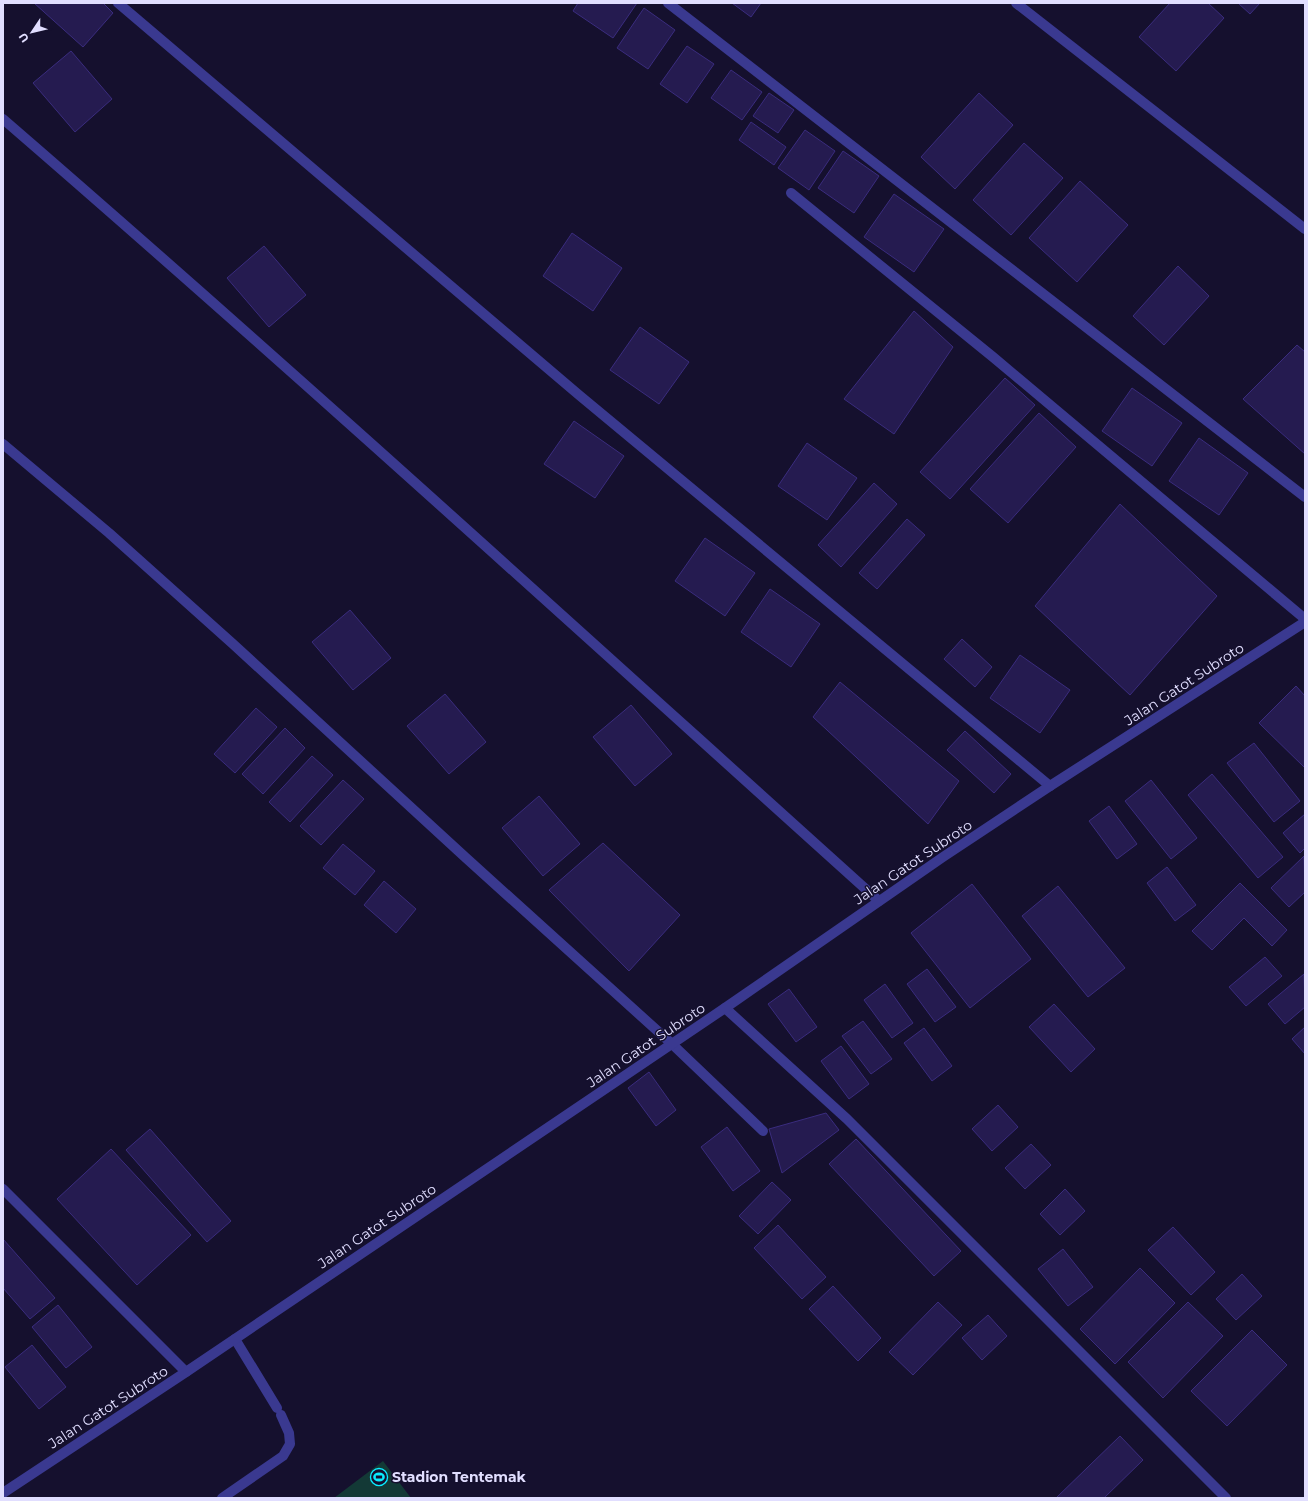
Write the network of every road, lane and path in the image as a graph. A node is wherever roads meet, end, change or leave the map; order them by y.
1 (118, 3) edge
2 (668, 3) edge
3 (1016, 3) edge
4 (3, 119) edge
5 (791, 193) dead end
6 (1305, 229) edge
7 (3, 444) edge
8 (1305, 497) edge
9 (1305, 621) edge
10 (1050, 786) junction
11 (879, 902) junction
12 (725, 1008) junction
13 (672, 1044) junction
14 (762, 1131) dead end
15 (3, 1189) edge
16 (235, 1339) junction
17 (186, 1372) junction
18 (3, 1493) edge
19 (222, 1498) edge
20 (1226, 1498) edge

1 - 10 street
2 - 8 street
3 - 6 street
4 - 11 street
5 - 9 street
7 - 13 street
9 - 10 street, Jalan Gatot Subroto
10 - 11 street, Jalan Gatot Subroto
11 - 12 street, Jalan Gatot Subroto
12 - 13 street, Jalan Gatot Subroto
12 - 20 street
13 - 14 street
13 - 16 street, Jalan Gatot Subroto
15 - 17 street
16 - 17 street, Jalan Gatot Subroto
16 - 19 street
17 - 18 street, Jalan Gatot Subroto

